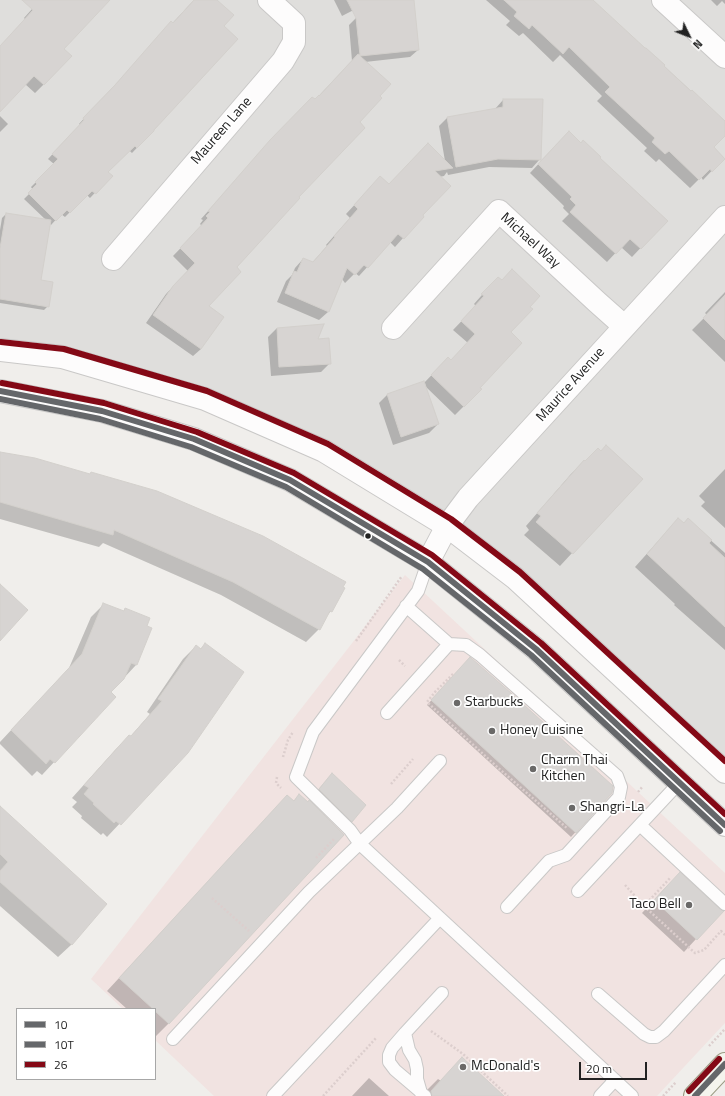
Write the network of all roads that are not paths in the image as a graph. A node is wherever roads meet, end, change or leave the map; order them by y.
1 (270, 0) edge
2 (662, 0) edge
3 (725, 57) edge
4 (725, 217) edge
5 (113, 258) dead end
6 (624, 326) junction
7 (394, 328) dead end
8 (0, 350) edge
9 (0, 391) edge
10 (447, 526) junction
11 (428, 562) junction
12 (406, 606) junction
13 (449, 644) junction
14 (387, 713) dead end
15 (440, 761) dead end
16 (725, 772) edge
17 (679, 783) junction
18 (640, 825) junction
19 (725, 825) edge
20 (360, 844) junction
21 (578, 891) dead end
22 (725, 904) edge
23 (507, 907) dead end
24 (440, 918) junction
25 (725, 965) edge
26 (442, 993) dead end
27 (598, 994) dead end
28 (405, 1033) junction
29 (173, 1039) dead end
30 (725, 1064) edge
31 (615, 1080) junction
32 (423, 1094) edge
33 (273, 1096) edge
34 (600, 1096) edge
35 (632, 1096) edge
36 (695, 1096) edge

1 - 5 street, Maureen Lane
2 - 3 street
4 - 6 street, Maurice Avenue
6 - 7 street, Michael Way
6 - 10 street, Maurice Avenue
8 - 10 street
9 - 11 street
10 - 11 street, Maurice Avenue
10 - 16 street
11 - 12 lane
11 - 17 street
12 - 13 lane
12 - 20 lane
13 - 14 lane
13 - 23 lane
15 - 20 lane
17 - 18 lane
17 - 19 street
18 - 21 lane
18 - 22 lane
20 - 24 lane
20 - 29 lane
24 - 31 lane
24 - 33 lane
25 - 27 lane
26 - 28 lane
28 - 32 lane
28 - 32 lane
30 - 36 main road
31 - 34 lane
31 - 35 lane

